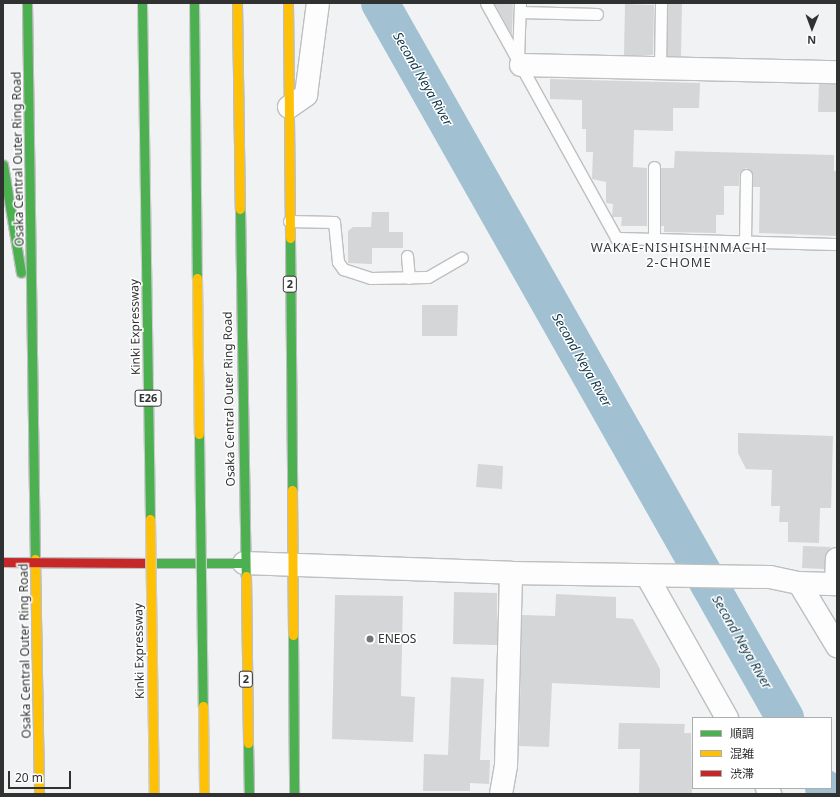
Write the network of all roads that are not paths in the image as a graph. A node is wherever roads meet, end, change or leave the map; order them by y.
1 (27, 3) edge
2 (142, 3) edge
3 (194, 3) edge
4 (237, 3) edge
5 (288, 3) edge
6 (486, 3) edge
7 (661, 3) edge
8 (317, 4) edge
9 (520, 8) edge
10 (597, 14) dead end
11 (519, 62) junction
12 (660, 68) junction
13 (837, 72) edge
14 (289, 107) junction
15 (3, 165) edge
16 (654, 167) dead end
17 (746, 175) dead end
18 (290, 221) junction
19 (654, 239) junction
20 (745, 241) junction
21 (837, 244) edge
22 (406, 256) dead end
23 (462, 257) dead end
24 (409, 278) junction
25 (32, 327) junction
26 (837, 559) edge
27 (3, 562) edge
28 (244, 563) junction
29 (35, 564) junction
30 (292, 566) junction
31 (511, 573) junction
32 (654, 576) junction
33 (799, 583) junction
34 (837, 584) edge
35 (837, 646) edge
36 (726, 717) edge
37 (294, 724) junction
38 (39, 794) edge
39 (154, 794) edge
40 (204, 794) edge
41 (249, 794) edge
42 (286, 794) edge
43 (294, 794) edge
44 (501, 794) edge

1 - 25 main road, Osaka Central Outer Ring Road
2 - 39 main road, Kinki Expressway / E26, bridge
3 - 40 main road, bridge
4 - 28 main road, Osaka Central Outer Ring Road / 2
5 - 14 main road, 2
6 - 11 lane
7 - 12 lane
8 - 14 street
9 - 10 lane
9 - 11 lane
11 - 12 street
11 - 19 lane
12 - 13 street
14 - 18 main road, 2
15 - 25 main road
16 - 19 lane
17 - 20 lane
18 - 24 lane
18 - 30 main road, 2
19 - 20 lane
20 - 21 lane
22 - 24 lane
23 - 24 lane
25 - 29 main road, Osaka Central Outer Ring Road
26 - 34 street
27 - 29 main road
28 - 29 main road
28 - 30 street
28 - 41 main road, Osaka Central Outer Ring Road / 2
29 - 38 main road, Osaka Central Outer Ring Road
30 - 31 street
30 - 37 main road, 2
31 - 32 street
31 - 44 street
32 - 33 street
32 - 36 street
33 - 34 street
33 - 35 street
37 - 42 main road
37 - 43 main road, 2

